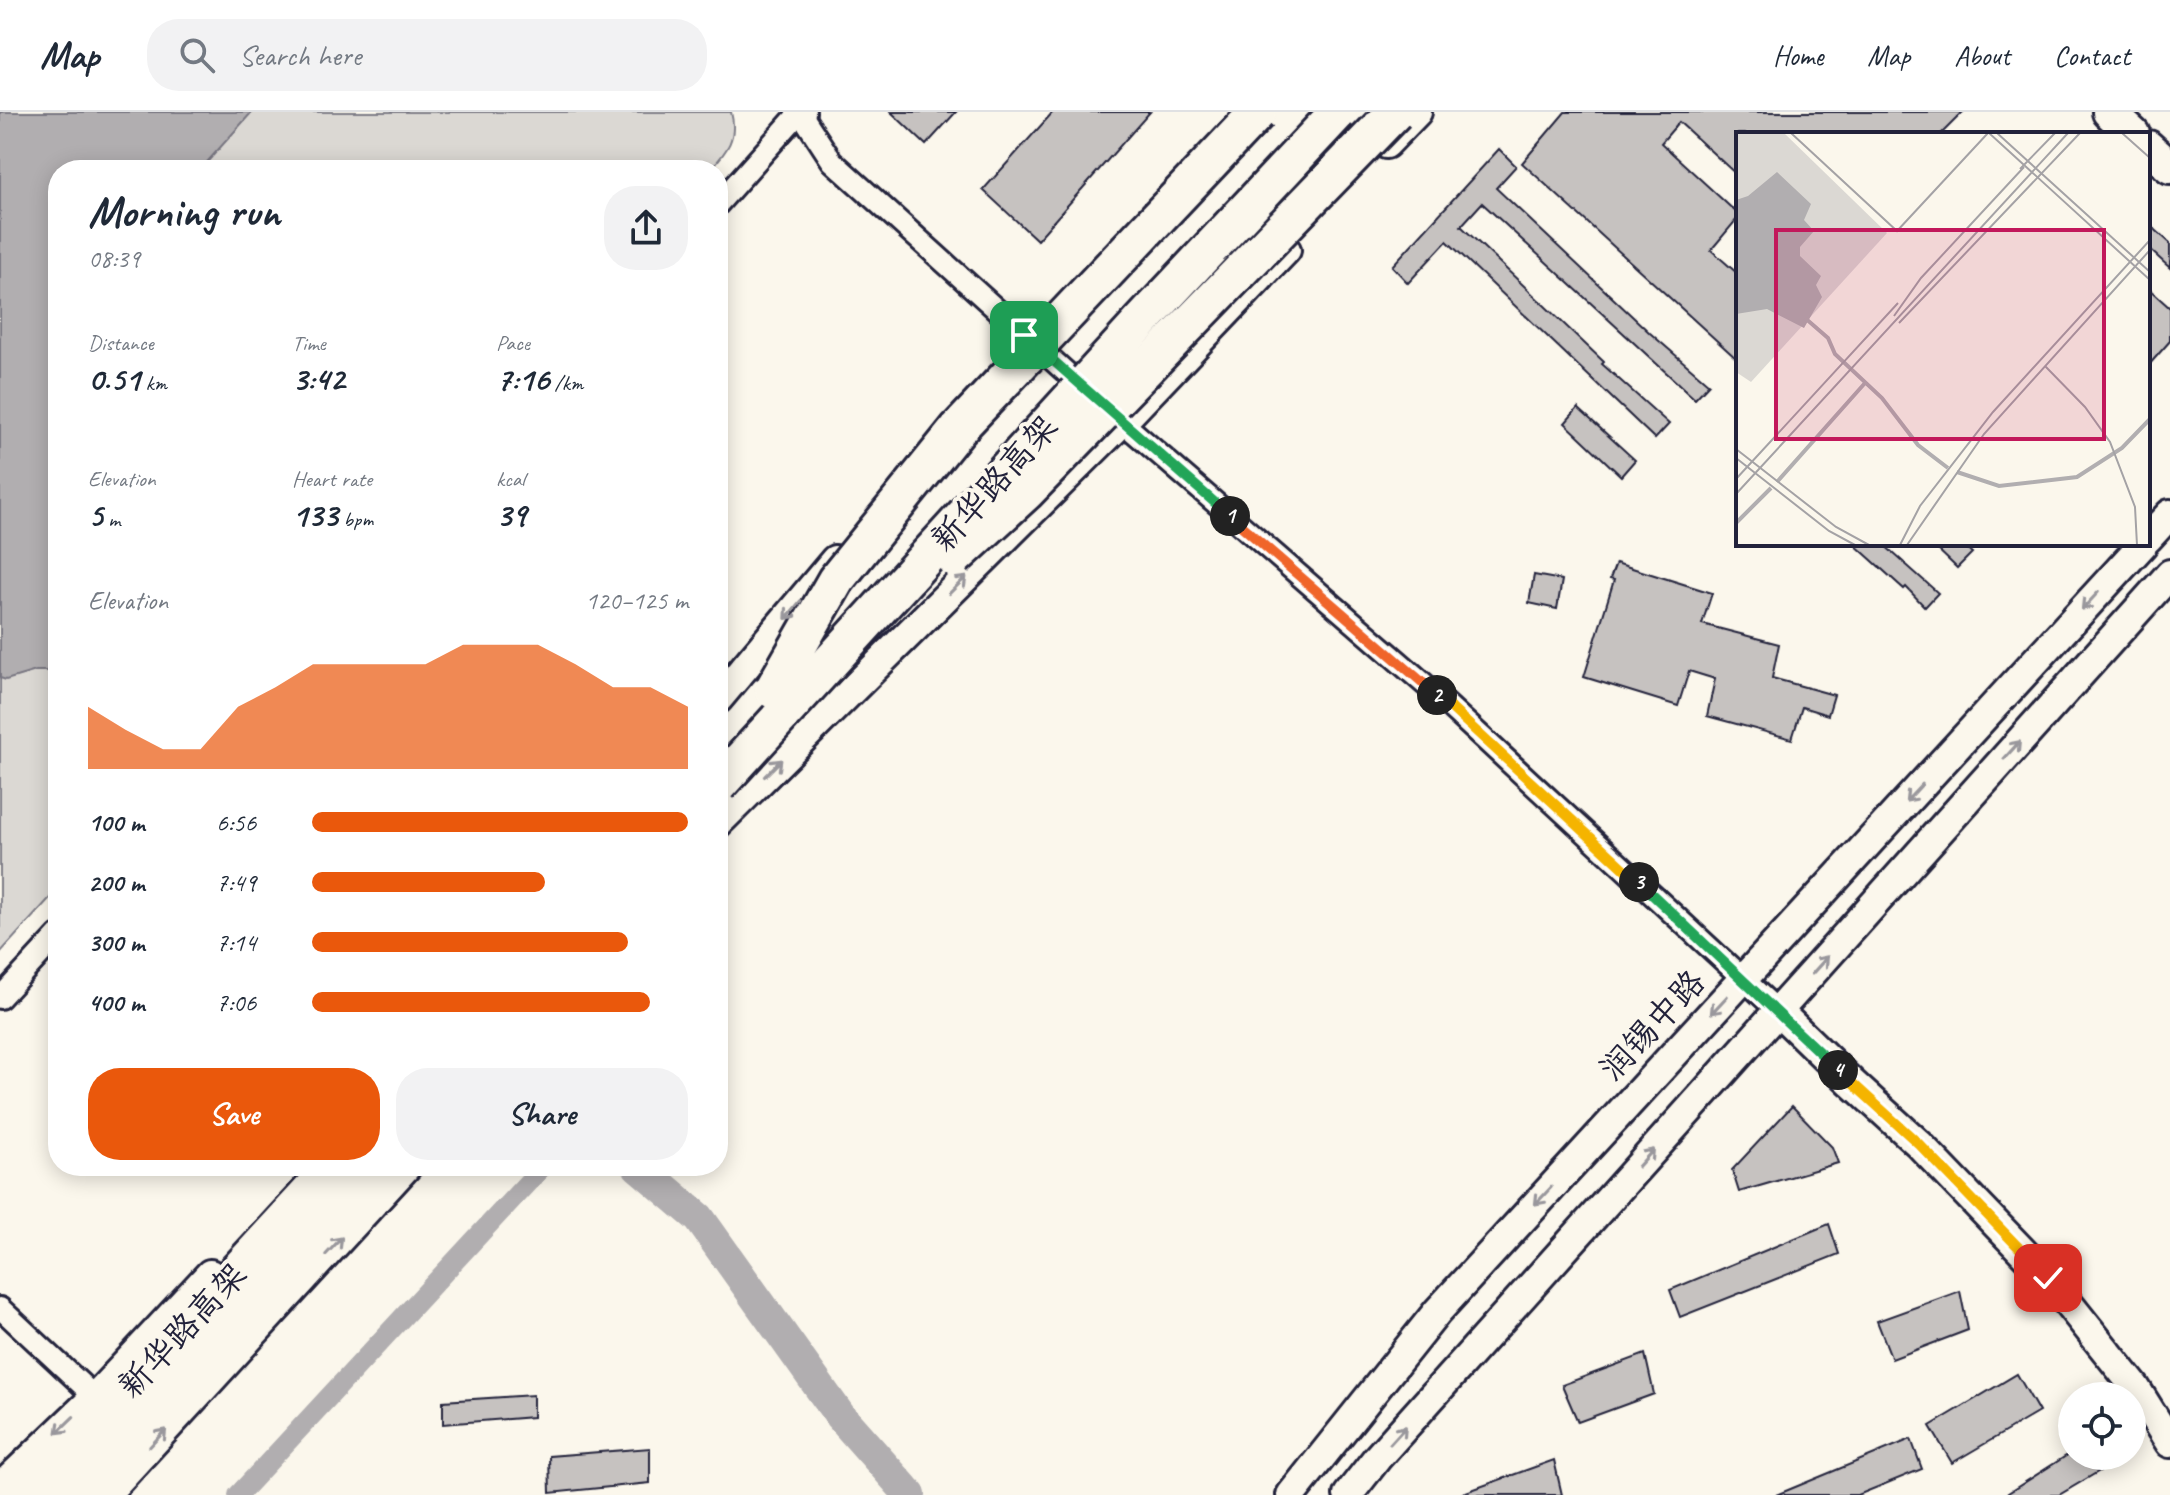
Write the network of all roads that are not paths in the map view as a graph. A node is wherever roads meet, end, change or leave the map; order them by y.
1 (800, 112) edge
2 (1235, 112) edge
3 (1258, 112) edge
4 (1306, 112) edge
5 (1338, 112) edge
6 (1395, 112) edge
7 (1417, 112) edge
8 (2109, 112) edge
9 (2131, 132) edge
10 (2150, 149) edge
11 (2170, 167) edge
12 (728, 193) edge
13 (1024, 335) junction
14 (1122, 422) junction
15 (2170, 514) edge
16 (2150, 536) edge
17 (2141, 546) edge
18 (2170, 574) edge
19 (728, 687) edge
20 (780, 700) junction
21 (728, 742) edge
22 (728, 771) edge
23 (728, 813) edge
24 (48, 946) edge
25 (1743, 979) junction
26 (0, 998) edge
27 (1778, 1011) junction
28 (303, 1176) edge
29 (325, 1176) edge
30 (361, 1176) edge
31 (398, 1176) edge
32 (0, 1308) edge
33 (95, 1397) junction
34 (2170, 1443) edge
35 (0, 1488) edge
36 (31, 1495) edge
37 (67, 1495) edge
38 (105, 1495) edge
39 (1291, 1495) edge
40 (1348, 1495) edge

1 - 12 street
1 - 13 street
2 - 13 main road
3 - 20 highway, bridge
4 - 20 highway, 新华路高架, bridge
5 - 20 highway, 新华路高架, bridge
6 - 20 highway, bridge
7 - 14 main road
8 - 9 main road
10 - 11 main road
13 - 14 street
13 -> 19 main road
23 -> 14 main road
14 - 25 street
15 - 16 main road
17 -> 25 main road, 润锡中路
27 -> 18 main road
20 - 21 highway, 新华路高架
20 - 22 highway, 新华路高架, bridge
24 - 26 street
25 - 27 street
25 -> 39 main road, 润锡中路
27 - 34 main road
40 -> 27 main road
28 - 33 main road
29 - 36 highway, 新华路高架
30 - 37 highway, 新华路高架
38 -> 31 main road
32 - 33 street
33 -> 35 main road

